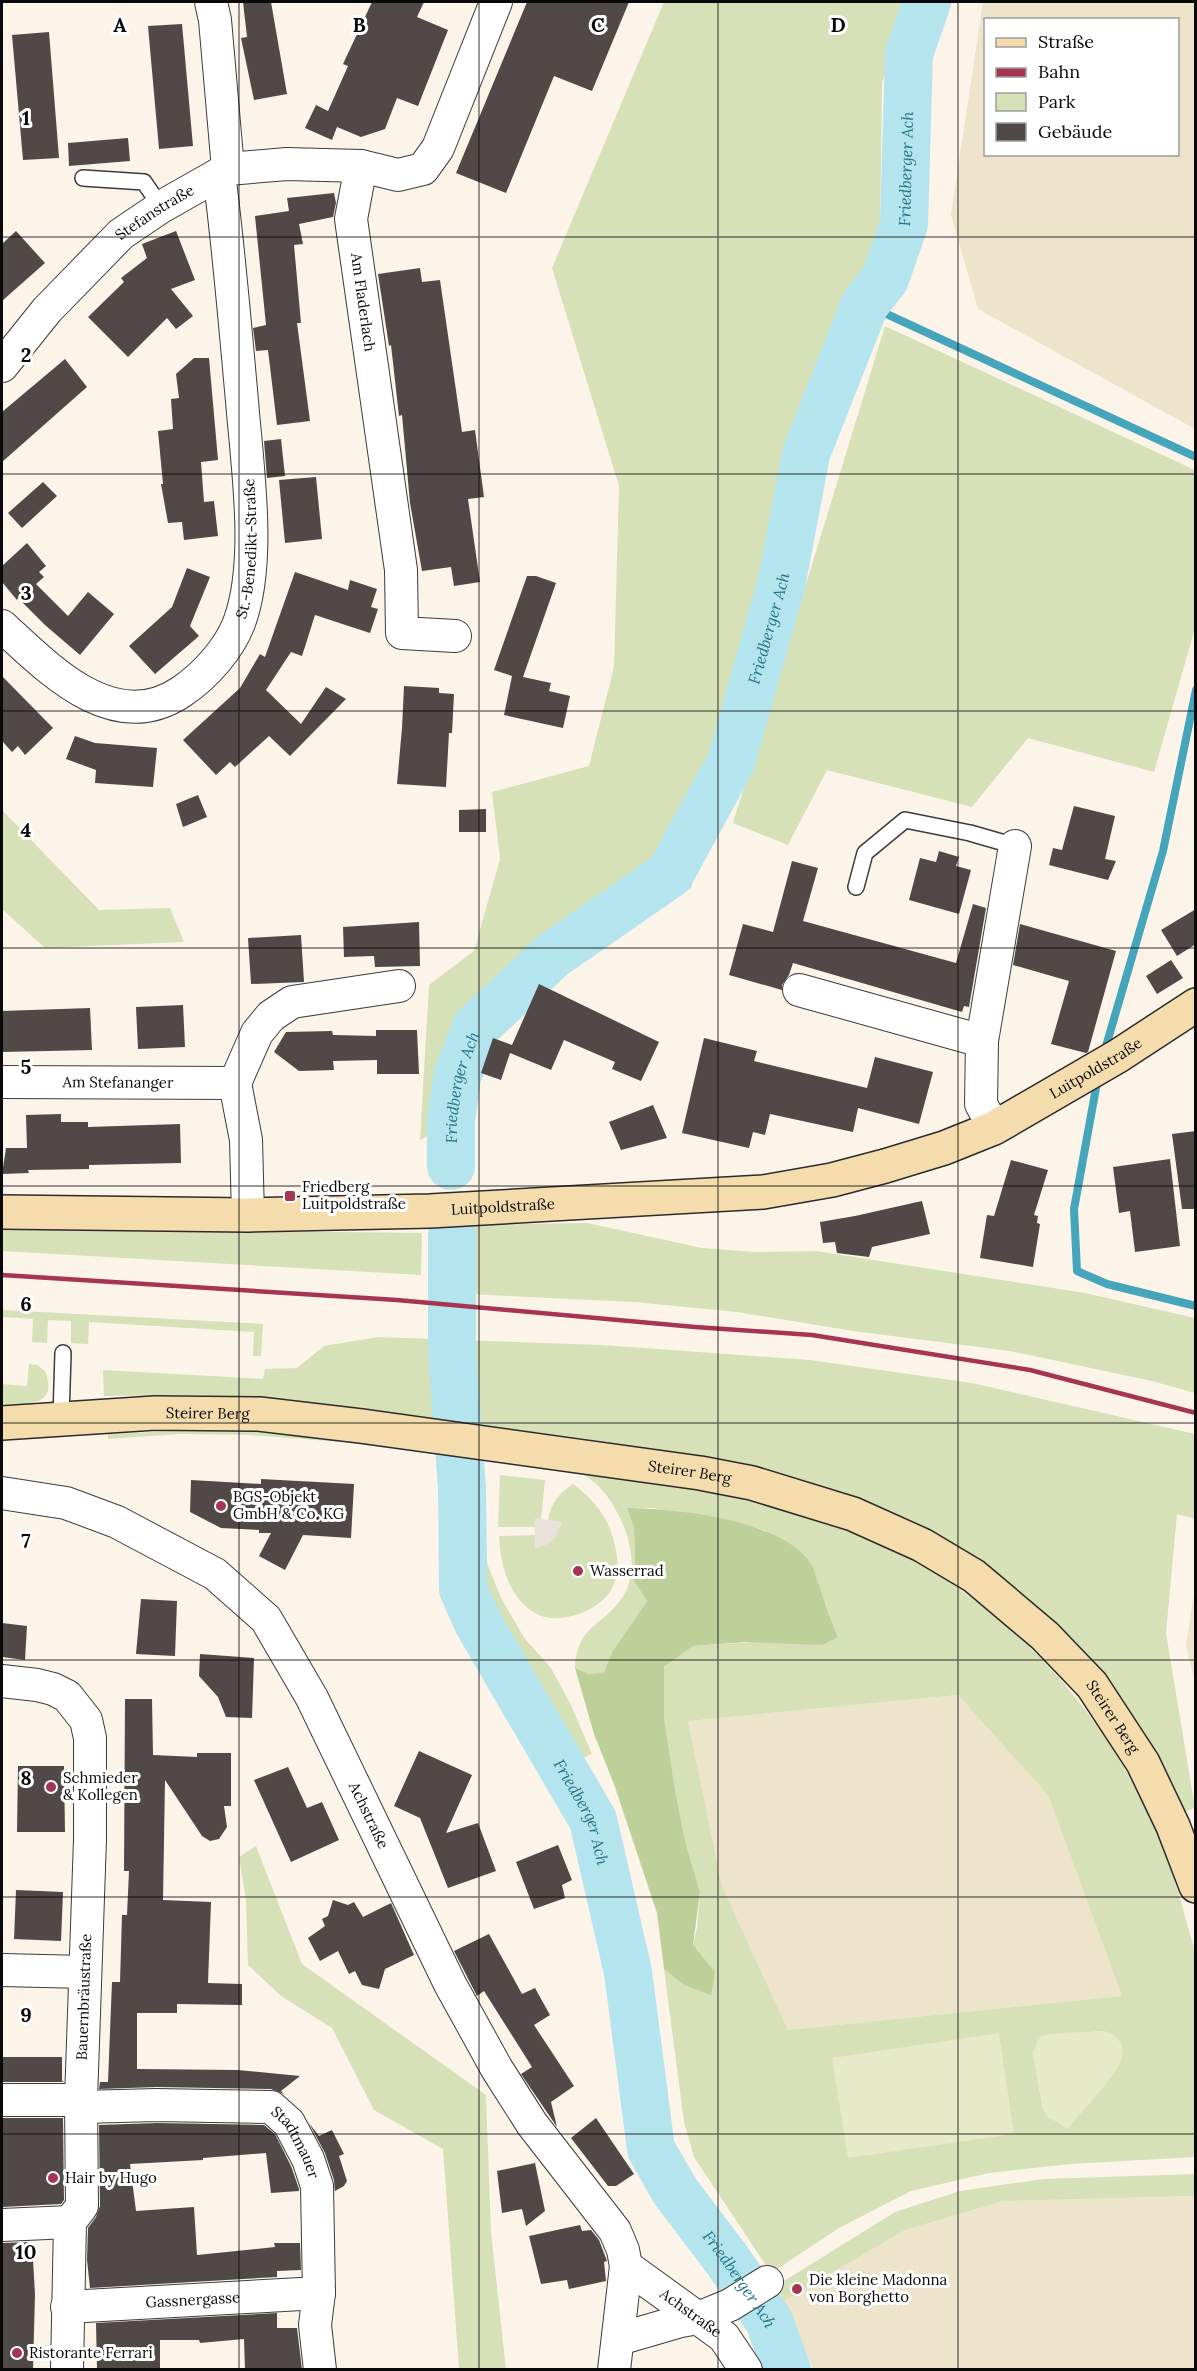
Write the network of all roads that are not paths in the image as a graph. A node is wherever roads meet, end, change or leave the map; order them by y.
1 (211, 2) edge
2 (496, 2) edge
3 (361, 166) junction
4 (224, 172) junction
5 (83, 178) dead end
6 (161, 207) junction
7 (2, 366) edge
8 (2, 626) edge
9 (455, 636) dead end
10 (1015, 846) joint
11 (856, 887) dead end
12 (399, 986) dead end
13 (799, 990) dead end
14 (1196, 1005) edge
15 (982, 1041) junction
16 (2, 1082) edge
17 (235, 1083) junction
18 (994, 1128) junction
19 (2, 1212) edge
20 (248, 1215) junction
21 (63, 1353) dead end
22 (61, 1418) junction
23 (2, 1423) edge
24 (2, 1493) edge
25 (4, 1685) edge
26 (1196, 1886) edge
27 (2, 1970) edge
28 (85, 1972) junction
29 (2, 2100) edge
30 (81, 2104) junction
31 (70, 2222) junction
32 (2, 2225) edge
33 (626, 2266) junction
34 (764, 2284) dead end
35 (319, 2293) junction
36 (67, 2307) junction
37 (698, 2318) junction
38 (617, 2354) edge
39 (67, 2370) edge
40 (320, 2370) edge
41 (746, 2370) edge

1 - 4 street, St.-Benedikt-Straße
2 - 3 street
3 - 4 street, Stefanstraße
3 - 9 street, Am Fladerlach
4 - 6 street, Stefanstraße
4 - 8 street, St.-Benedikt-Straße
5 - 6 lane
6 - 7 street, Stefanstraße
10 - 11 lane
10 - 15 street
12 - 17 street
13 - 15 street
14 - 18 street, Luitpoldstraße
15 - 18 street
16 - 17 street, Am Stefananger
17 - 20 street
18 - 20 street, Luitpoldstraße
19 - 20 street, Luitpoldstraße
21 - 22 lane
22 - 23 street, Steirer Berg
22 - 26 street, Steirer Berg
24 - 33 street, Achstraße
25 - 28 street, Bauernbräustraße
27 - 28 street
28 - 30 street, Bauernbräustraße
29 - 30 street, Stadtmauer
30 - 31 street, Bauernbräustraße
30 - 35 street, Stadtmauer
31 - 32 street
31 - 36 street, Bauernbräustraße
33 - 37 street, Achstraße
33 - 38 street, Achstraße
34 - 37 street
35 - 36 street, Gassnergasse
35 - 40 street, Stadtmauer
36 - 39 street, Bauernbräustraße
37 - 38 street
37 - 41 street, Achstraße

